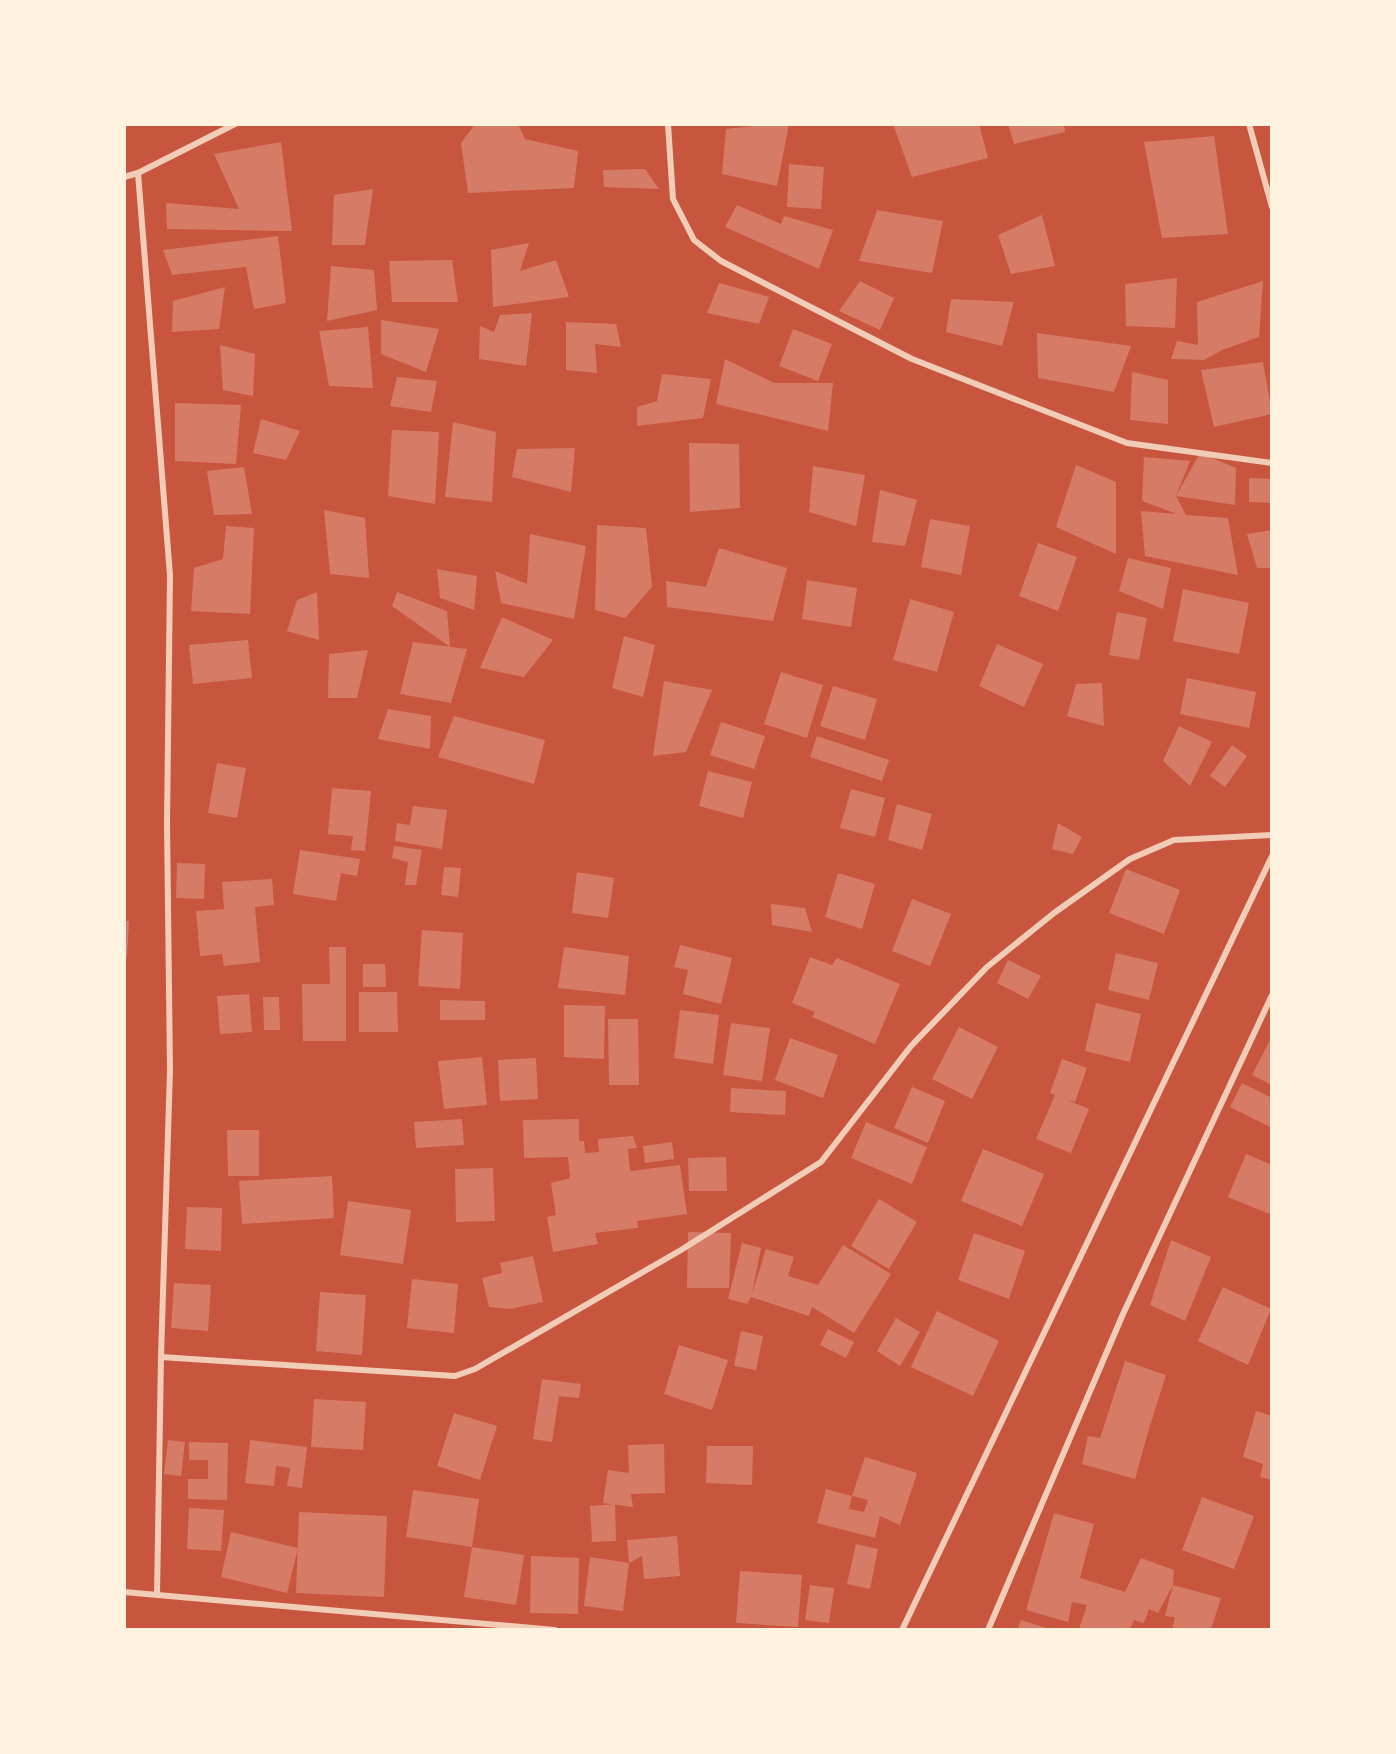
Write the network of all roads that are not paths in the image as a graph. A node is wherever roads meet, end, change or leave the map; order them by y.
1 (235, 124) edge
2 (668, 124) edge
3 (1249, 124) edge
4 (138, 173) junction
5 (124, 177) edge
6 (1272, 207) edge
7 (1272, 463) edge
8 (1272, 835) edge
9 (1272, 856) edge
10 (1272, 994) edge
11 (161, 1358) junction
12 (124, 1592) edge
13 (157, 1594) junction
14 (555, 1629) edge
15 (902, 1629) edge
16 (988, 1629) edge

1 - 4 street
2 - 7 street
3 - 6 street
4 - 5 street
4 - 11 street
8 - 11 street
9 - 15 street
10 - 16 street
11 - 13 street
12 - 13 street
13 - 14 street

